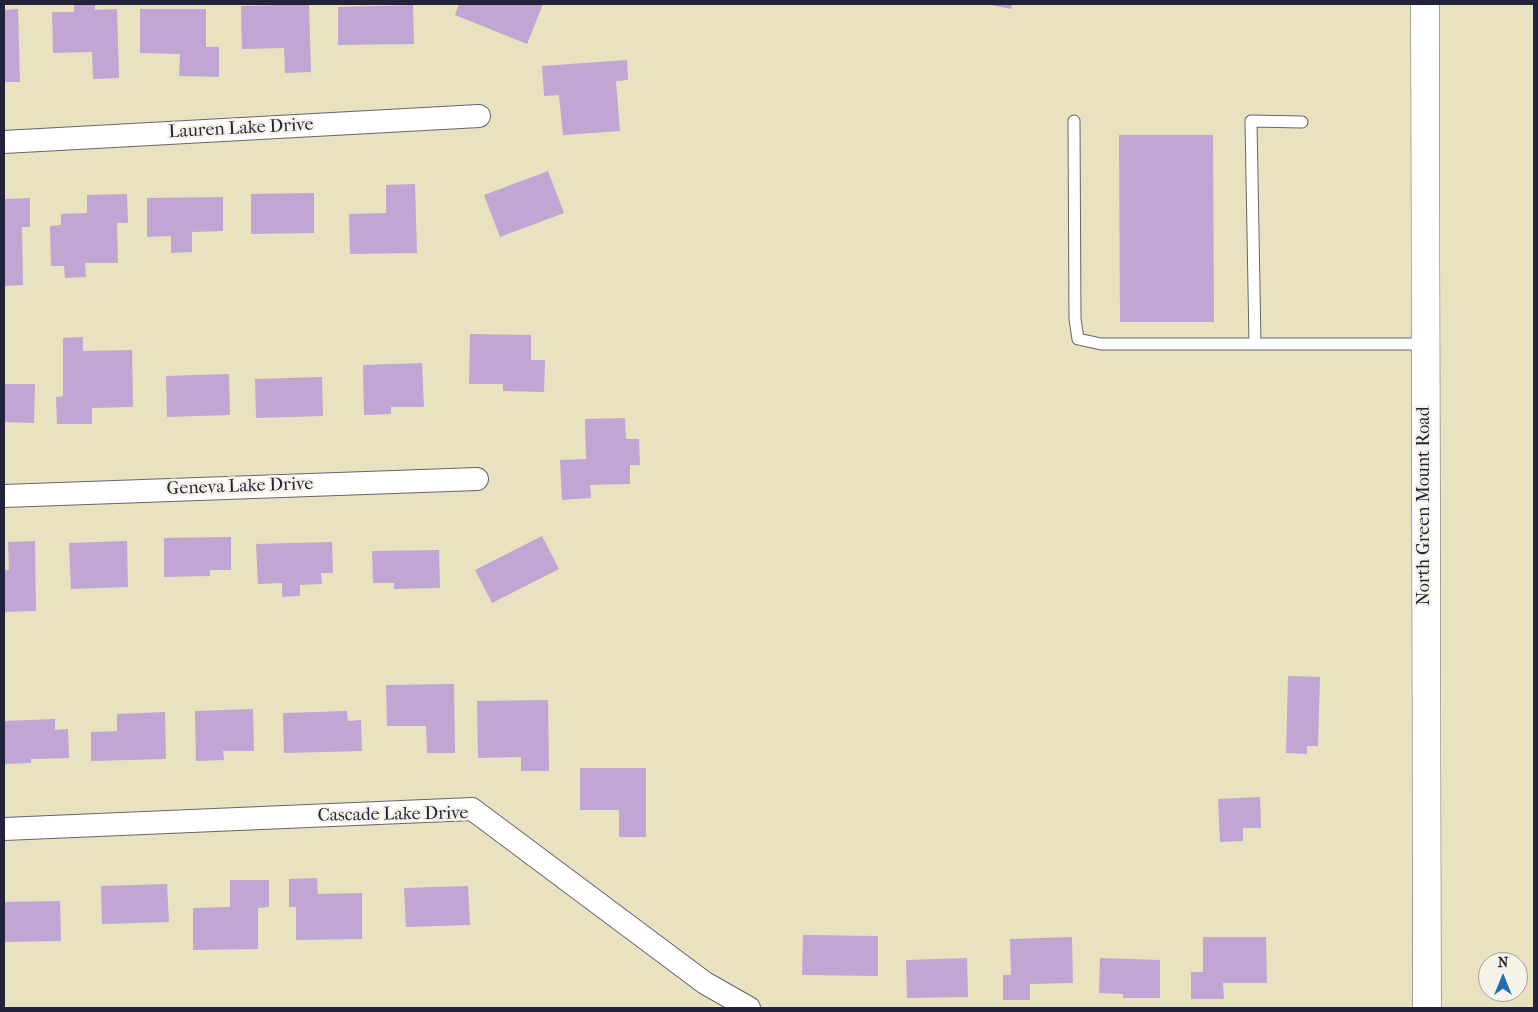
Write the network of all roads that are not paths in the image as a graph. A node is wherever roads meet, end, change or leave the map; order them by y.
1 (1425, 4) edge
2 (479, 116) dead end
3 (1074, 121) dead end
4 (1302, 122) dead end
5 (4, 142) edge
6 (1255, 344) junction
7 (1425, 344) junction
8 (477, 479) dead end
9 (4, 496) edge
10 (4, 828) edge
11 (749, 1008) edge
12 (1427, 1008) edge

1 - 7 street, North Green Mount Road
2 - 5 street, Lauren Lake Drive
3 - 6 lane
4 - 6 lane
6 - 7 lane
7 - 12 street, North Green Mount Road
8 - 9 street, Geneva Lake Drive
10 - 11 street, Cascade Lake Drive

